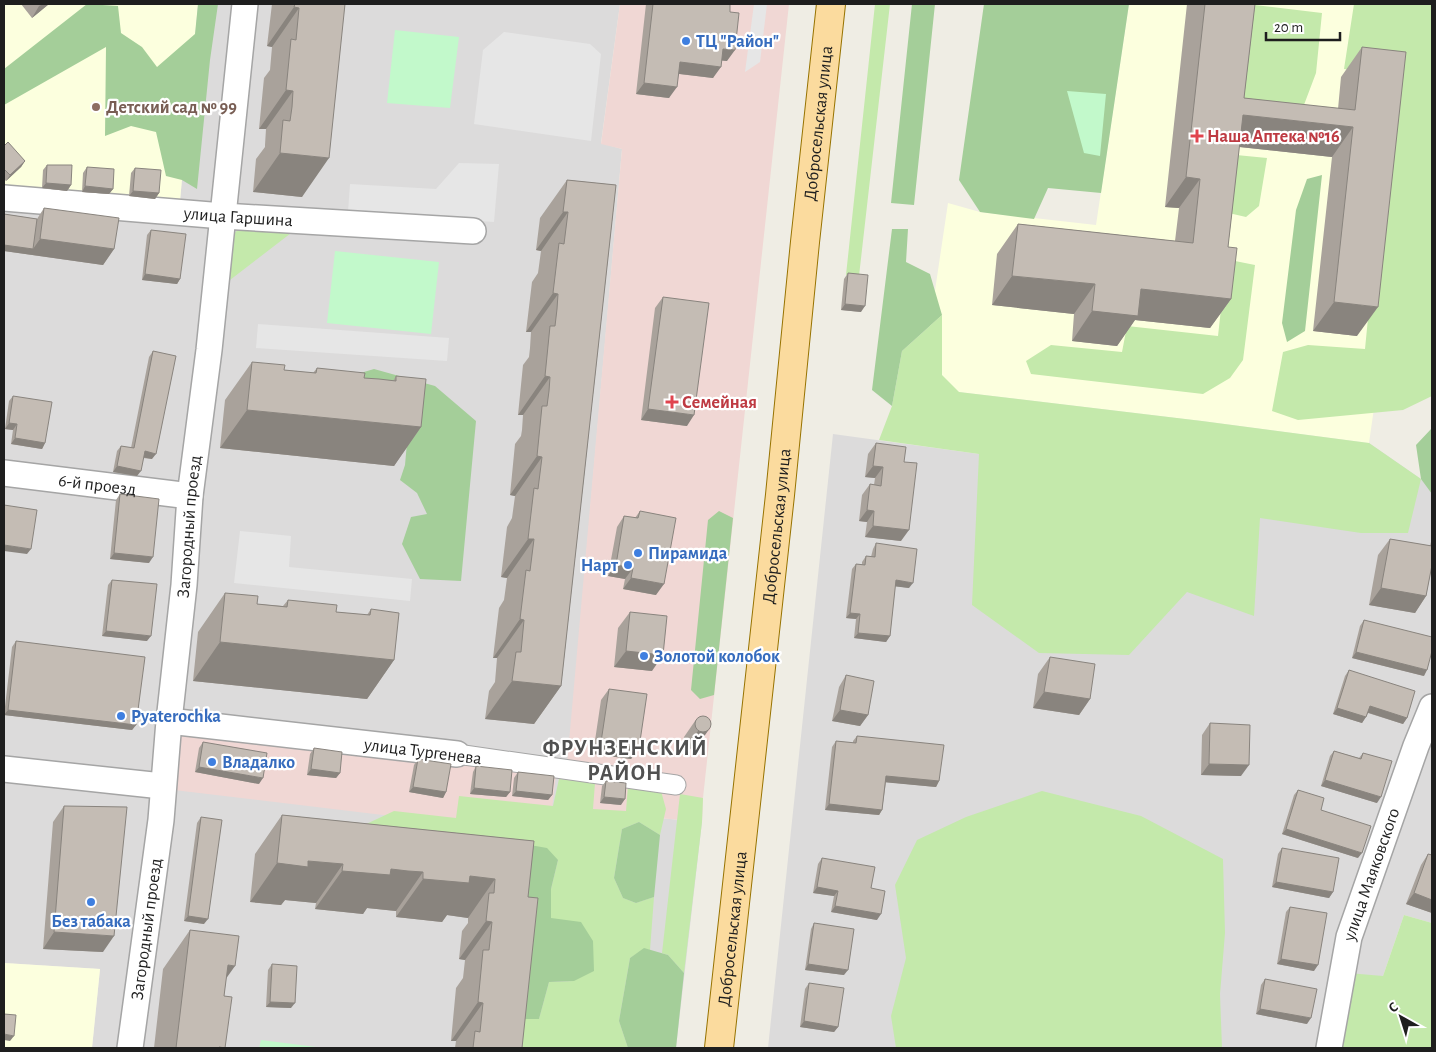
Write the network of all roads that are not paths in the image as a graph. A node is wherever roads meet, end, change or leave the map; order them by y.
1 (245, 4) edge
2 (831, 4) edge
3 (4, 198) edge
4 (223, 216) junction
5 (473, 231) dead end
6 (4, 473) edge
7 (190, 496) junction
8 (1432, 707) edge
9 (169, 721) junction
10 (458, 754) joint
11 (4, 769) edge
12 (676, 785) dead end
13 (162, 786) junction
14 (130, 1048) edge
15 (719, 1048) edge
16 (1329, 1048) edge

1 - 4 street, Загородный проезд
2 - 15 main road, Добросельская улица
3 - 4 street, улица Гаршина
4 - 5 street, улица Гаршина
4 - 7 street, Загородный проезд
6 - 7 street, 6-й проезд
7 - 9 street, Загородный проезд
8 - 16 street, улица Маяковского
9 - 10 street, улица Тургенева
9 - 13 street, Загородный проезд
10 - 12 street, улица Тургенева
11 - 13 street
13 - 14 street, Загородный проезд

